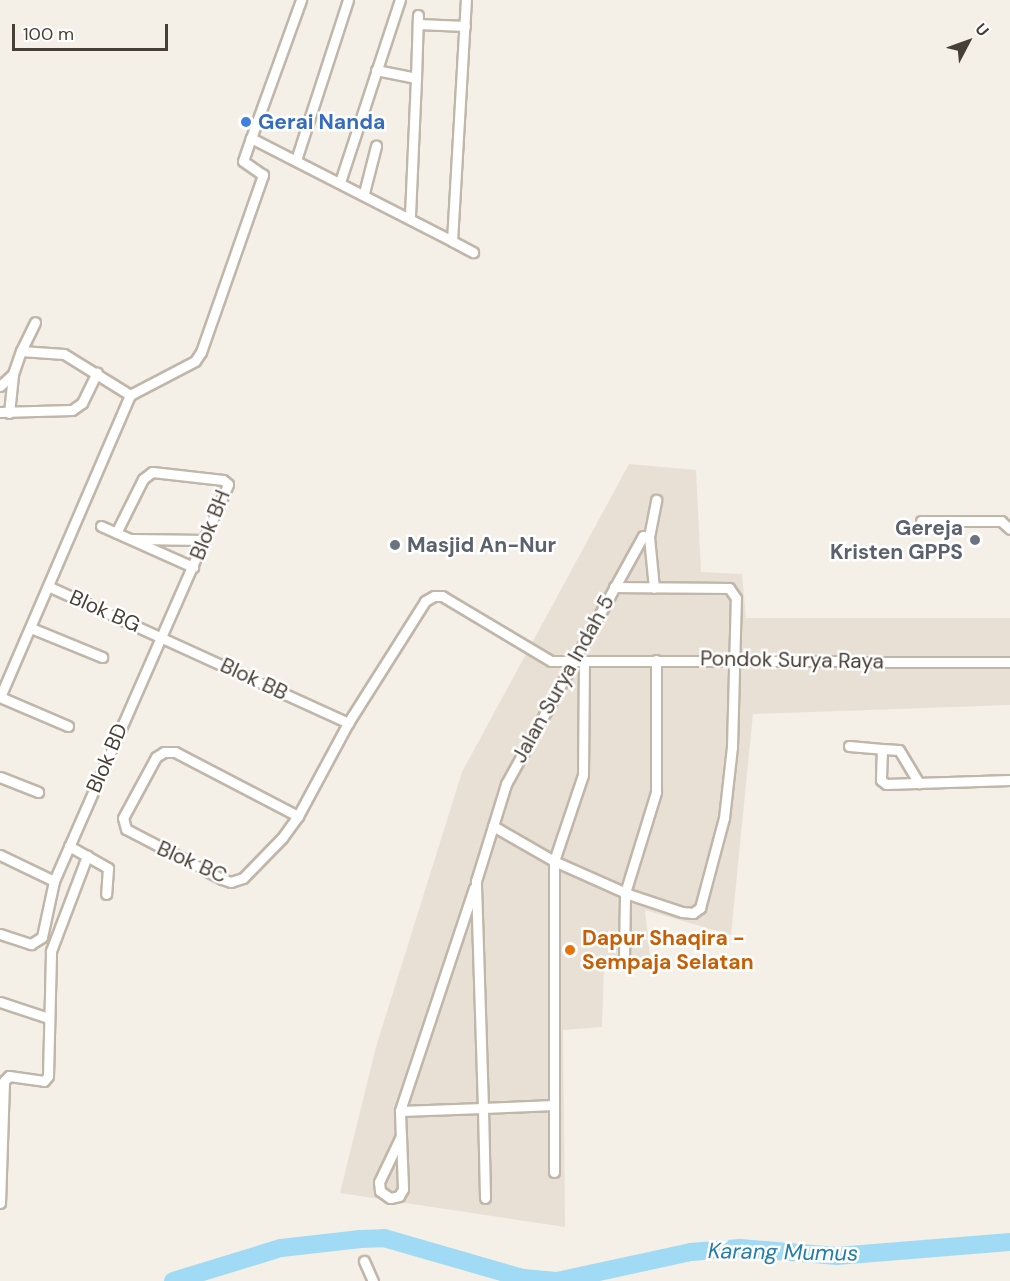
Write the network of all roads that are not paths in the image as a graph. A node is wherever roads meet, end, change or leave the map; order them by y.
1 (301, 0) edge
2 (348, 0) edge
3 (400, 0) edge
4 (466, 0) edge
5 (465, 26) junction
6 (381, 70) junction
7 (416, 78) junction
8 (251, 138) junction
9 (376, 146) dead end
10 (296, 160) junction
11 (340, 182) junction
12 (362, 192) junction
13 (410, 217) junction
14 (452, 241) junction
15 (473, 252) dead end
16 (35, 322) dead end
17 (21, 351) junction
18 (97, 372) junction
19 (13, 374) junction
20 (0, 386) edge
21 (130, 395) junction
22 (4, 412) edge
23 (656, 500) dead end
24 (921, 521) dead end
25 (101, 526) dead end
26 (1010, 529) edge
27 (116, 533) junction
28 (649, 537) junction
29 (129, 538) junction
30 (205, 540) junction
31 (193, 567) junction
32 (50, 587) junction
33 (614, 587) junction
34 (654, 588) junction
35 (31, 627) junction
36 (160, 636) junction
37 (102, 657) dead end
38 (731, 659) junction
39 (656, 660) junction
40 (579, 662) junction
41 (1010, 662) edge
42 (0, 697) edge
43 (348, 723) junction
44 (68, 726) dead end
45 (849, 746) dead end
46 (882, 749) junction
47 (0, 777) edge
48 (1010, 780) edge
49 (919, 783) junction
50 (38, 792) dead end
51 (298, 816) junction
52 (493, 826) junction
53 (69, 846) junction
54 (0, 855) edge
55 (89, 857) junction
56 (554, 861) junction
57 (0, 863) edge
58 (19, 866) junction
59 (476, 880) junction
60 (54, 881) junction
61 (625, 892) junction
62 (106, 894) dead end
63 (0, 934) edge
64 (624, 959) dead end
65 (0, 1002) edge
66 (48, 1018) junction
67 (554, 1105) junction
68 (483, 1108) junction
69 (400, 1111) junction
70 (401, 1136) junction
71 (554, 1172) dead end
72 (485, 1198) dead end
73 (0, 1203) edge
74 (364, 1261) dead end
75 (373, 1281) edge

1 - 8 street
2 - 10 street
3 - 6 street
4 - 5 street
5 - 7 street
5 - 14 street
6 - 7 street
6 - 11 street
7 - 13 street
8 - 10 street
8 - 21 street
9 - 12 street
10 - 11 street
11 - 12 street
12 - 13 street
13 - 14 street
14 - 15 street
16 - 17 street
17 - 18 street
17 - 19 street
18 - 21 street
18 - 22 street
19 - 20 street
19 - 22 street
21 - 32 street
23 - 28 street
24 - 26 street
25 - 27 street
27 - 29 street
27 - 30 street, Blok BH
28 - 33 street, Jalan Surya Indah 5
28 - 34 street
29 - 30 street
29 - 31 street
30 - 31 street, Blok BH
31 - 36 street, Blok BH
32 - 35 street
32 - 36 street, Blok BG
33 - 34 street
33 - 40 street, Jalan Surya Indah 5
34 - 38 street
35 - 37 street
35 - 42 street
36 - 43 street, Blok BB
36 - 53 street, Blok BD
38 - 39 street, Pondok Surya Raya
38 - 41 street, Pondok Surya Raya
38 - 61 street
39 - 40 street, Pondok Surya Raya
39 - 61 street
40 - 43 street, Pondok Surya Raya
40 - 52 street, Jalan Surya Indah 5
40 - 56 street
42 - 44 street
43 - 51 street, Blok BC
45 - 46 street
46 - 49 street
46 - 49 street
47 - 50 street
48 - 49 street
51 - 51 street, Blok BC
52 - 56 street
52 - 59 street, Jalan Surya Indah 5
53 - 55 street
53 - 60 street, Blok BD
54 - 58 street
55 - 62 street
55 - 66 street
56 - 61 street
56 - 67 street
57 - 58 street
58 - 60 street
59 - 68 street, Jalan Surya Indah 5
59 - 69 street, Jalan Surya Indah 5
60 - 63 street, Blok BD
61 - 64 street
65 - 66 street
66 - 73 street
67 - 68 street
67 - 71 street
68 - 69 street
68 - 72 street, Jalan Surya Indah 5
69 - 70 street
70 - 70 street
74 - 75 street

